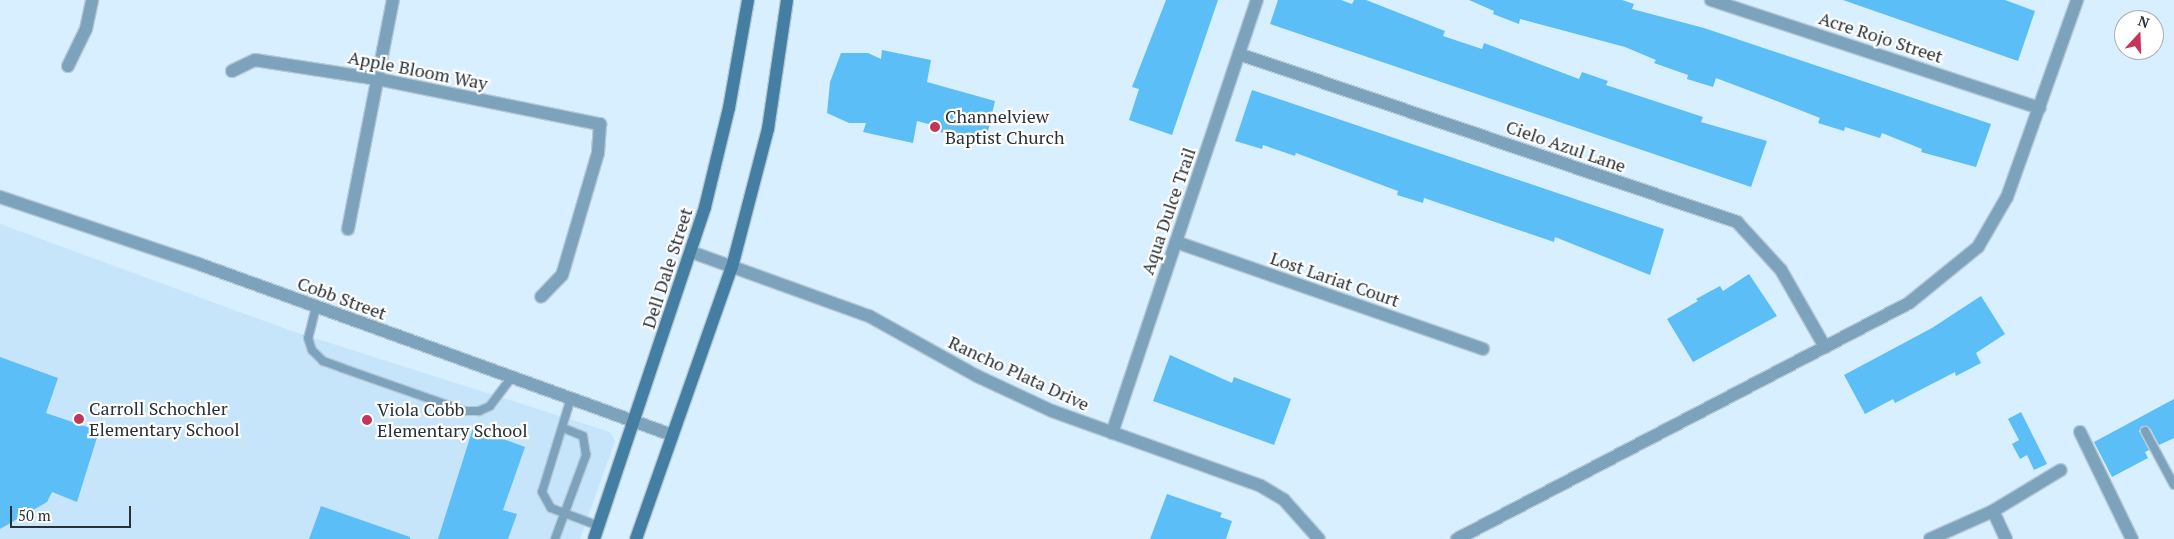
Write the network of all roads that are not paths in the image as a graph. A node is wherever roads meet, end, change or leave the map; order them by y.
1 (92, 0) edge
2 (393, 0) edge
3 (748, 0) edge
4 (787, 0) edge
5 (1257, 0) edge
6 (1711, 0) edge
7 (2077, 0) edge
8 (1238, 54) junction
9 (68, 66) dead end
10 (232, 71) dead end
11 (378, 79) junction
12 (2040, 108) junction
13 (0, 197) edge
14 (348, 229) dead end
15 (1176, 242) junction
16 (691, 252) junction
17 (732, 267) junction
18 (541, 297) dead end
19 (316, 307) junction
20 (1825, 347) junction
21 (1483, 350) dead end
22 (512, 377) junction
23 (571, 398) junction
24 (634, 421) junction
25 (563, 428) junction
26 (2146, 431) dead end
27 (2080, 432) dead end
28 (1112, 433) junction
29 (672, 435) junction
30 (2061, 470) dead end
31 (2174, 485) edge
32 (1993, 511) junction
33 (564, 513) junction
34 (599, 526) junction
35 (555, 539) edge
36 (594, 539) edge
37 (636, 539) edge
38 (1319, 539) edge
39 (1458, 539) edge
40 (1930, 539) edge
41 (2006, 539) edge
42 (2132, 539) edge

1 - 9 street
2 - 11 street
3 - 16 main road, Dell Dale Street
4 - 17 main road
5 - 8 street, Aqua Dulce Trail
6 - 12 street, Acre Rojo Street
7 - 12 street
8 - 15 street, Aqua Dulce Trail
8 - 20 street, Cielo Azul Lane
10 - 11 street, Apple Bloom Way
11 - 14 street
11 - 18 street, Apple Bloom Way
12 - 20 street
13 - 19 street, Cobb Street
15 - 21 street, Lost Lariat Court
15 - 28 street, Aqua Dulce Trail
16 - 17 street, Rancho Plata Drive
16 - 24 main road, Dell Dale Street
17 - 28 street, Rancho Plata Drive
17 - 29 main road
19 - 22 street, Cobb Street
19 - 22 lane
20 - 39 street
22 - 23 street, Cobb Street
23 - 24 street, Cobb Street
23 - 25 lane
24 - 29 street, Cobb Street
24 - 34 main road, Dell Dale Street
25 - 33 lane
25 - 33 lane
26 - 31 lane
27 - 42 street
28 - 38 street, Rancho Plata Drive
29 - 37 main road
30 - 32 street
32 - 40 street
32 - 41 street
33 - 34 lane
33 - 35 lane
34 - 36 main road, Dell Dale Street

